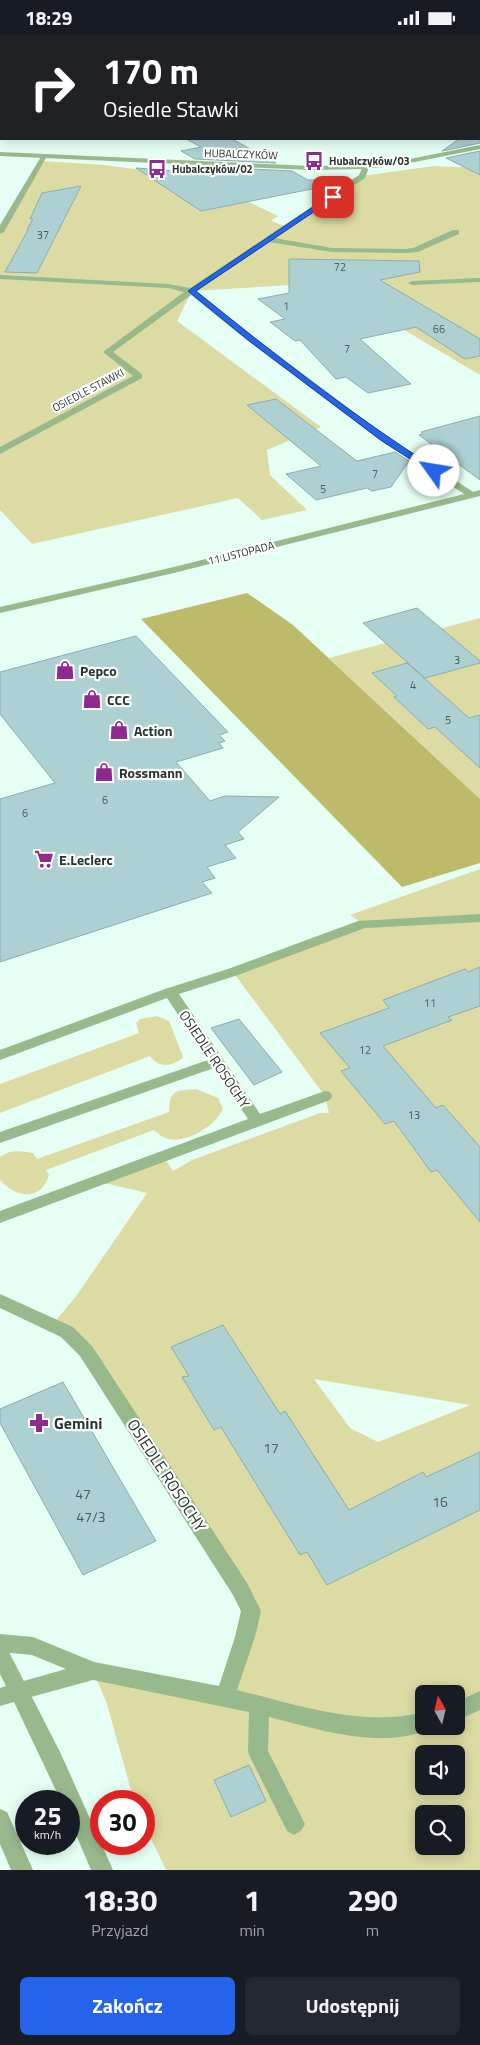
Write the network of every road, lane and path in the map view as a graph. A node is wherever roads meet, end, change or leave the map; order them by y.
1 (480, 147) edge
2 (0, 154) edge
3 (44, 156) junction
4 (365, 167) junction
5 (0, 231) edge
6 (456, 232) dead end
7 (270, 240) junction
8 (0, 277) edge
9 (480, 280) edge
10 (412, 283) dead end
11 (191, 291) junction
12 (0, 451) edge
13 (476, 494) edge
14 (0, 610) edge
15 (480, 918) edge
16 (170, 992) junction
17 (0, 1055) edge
18 (217, 1062) junction
19 (325, 1096) dead end
20 (257, 1121) junction
21 (0, 1138) edge
22 (0, 1216) edge
23 (0, 1301) edge
24 (0, 1643) edge
25 (0, 1654) edge
26 (93, 1671) junction
27 (10, 1694) edge
28 (224, 1697) junction
29 (480, 1700) edge
30 (260, 1706) junction
31 (465, 1708) edge
32 (415, 1724) edge
33 (0, 1819) edge
34 (294, 1824) dead end
35 (22, 1870) edge
36 (102, 1870) edge

1 - 4 street, HUBALCZYKÓW
2 - 3 street, HUBALCZYKÓW
3 - 4 street, HUBALCZYKÓW
3 - 5 street
4 - 7 street, OSIEDLE STAWKI
6 - 7 street
7 - 11 street, OSIEDLE STAWKI
8 - 11 street
9 - 10 street
11 - 12 street, OSIEDLE STAWKI
11 - 13 street
13 - 14 street, 11 LISTOPADA
15 - 16 street, OSIEDLE ROSOCHY
16 - 17 street, OSIEDLE ROSOCHY
16 - 18 street, OSIEDLE ROSOCHY
18 - 20 street, OSIEDLE ROSOCHY
18 - 21 street
19 - 20 street
20 - 22 street, OSIEDLE ROSOCHY
23 - 28 street, OSIEDLE ROSOCHY
24 - 26 street
25 - 27 street
26 - 27 street
26 - 28 street
27 - 36 street
28 - 30 street
29 - 31 street
30 - 32 street
30 - 34 street
33 - 35 street

